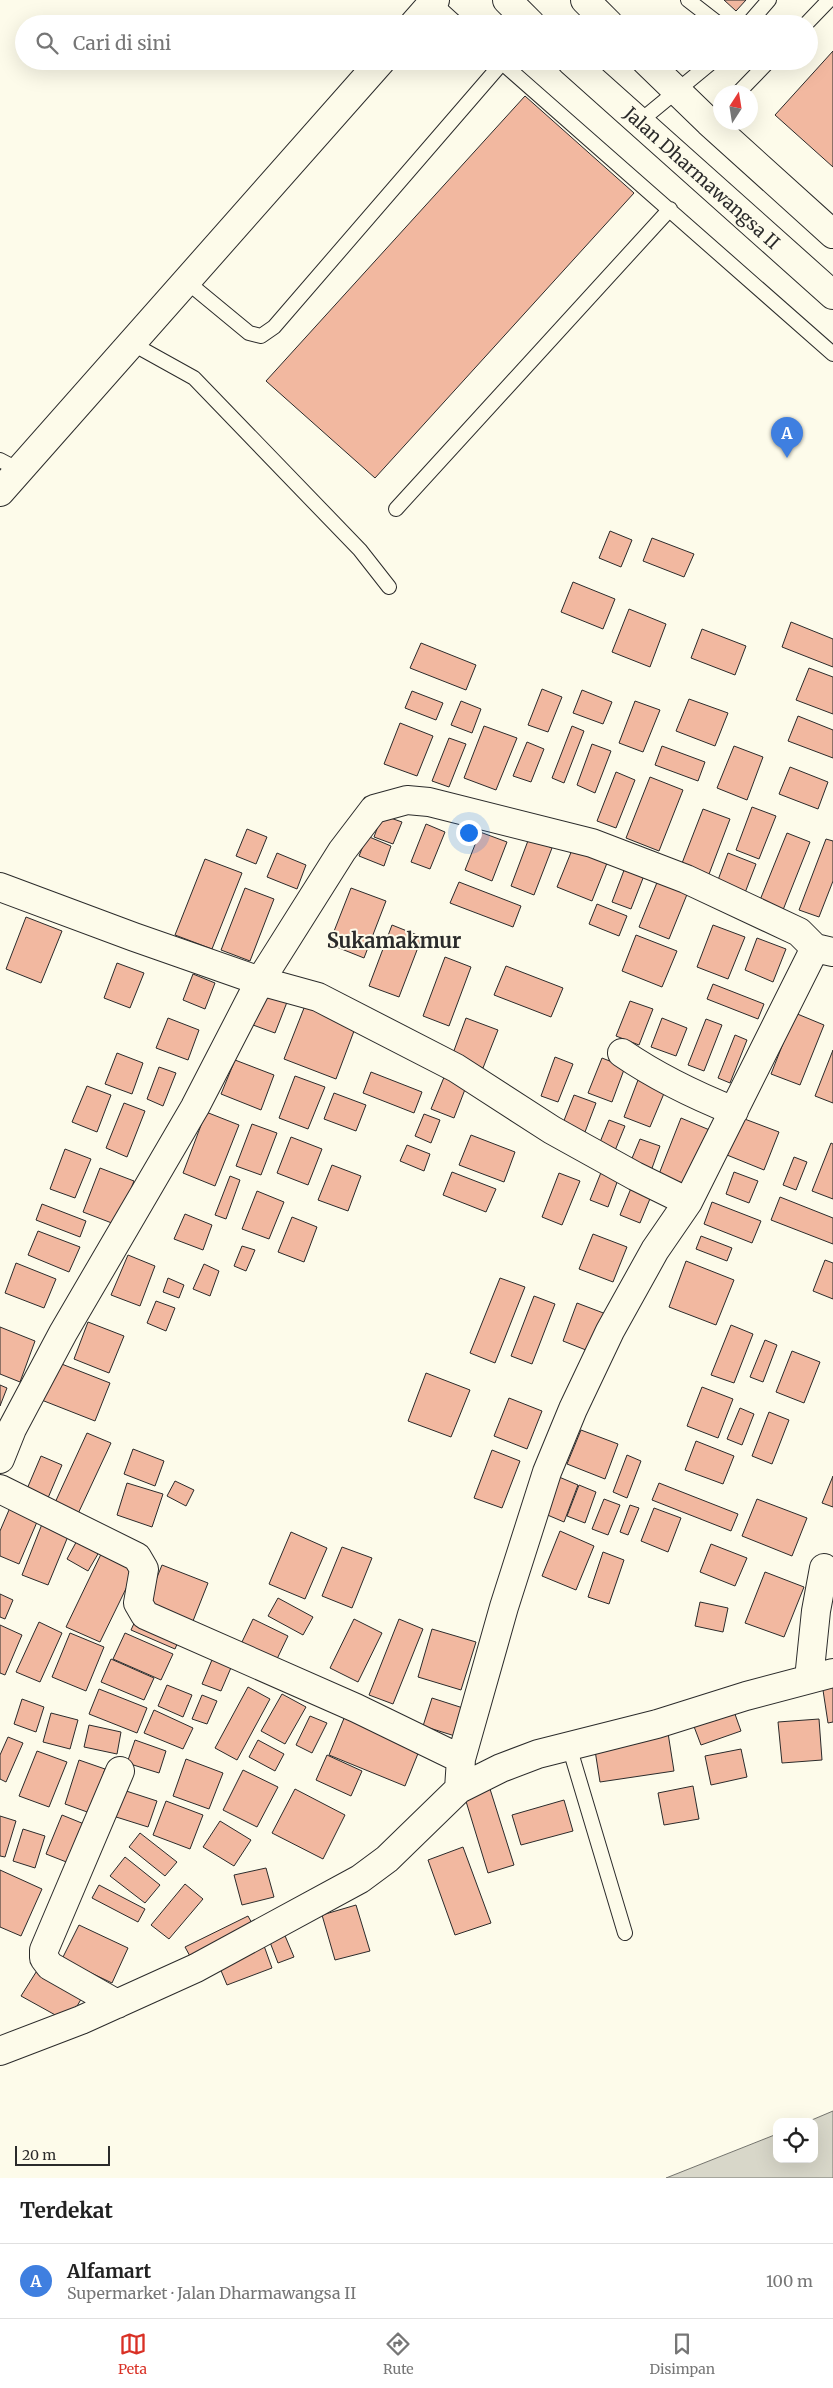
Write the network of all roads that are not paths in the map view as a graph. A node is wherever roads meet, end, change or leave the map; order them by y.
1 (507, 0) edge
2 (585, 0) edge
3 (688, 0) edge
4 (769, 0) edge
5 (829, 0) edge
6 (434, 1) edge
7 (422, 15) edge
8 (449, 15) edge
9 (522, 15) edge
10 (600, 15) edge
11 (707, 15) edge
12 (756, 15) edge
13 (815, 15) edge
14 (372, 70) edge
15 (494, 70) edge
16 (510, 70) edge
17 (581, 70) edge
18 (655, 70) edge
19 (702, 70) edge
20 (760, 70) edge
21 (746, 85) edge
22 (677, 91) junction
23 (713, 116) edge
24 (639, 122) junction
25 (728, 130) edge
26 (670, 209) junction
27 (833, 234) edge
28 (186, 281) junction
29 (833, 295) edge
30 (131, 343) junction
31 (833, 354) edge
32 (9, 465) edge
33 (0, 492) edge
34 (396, 509) dead end
35 (389, 588) dead end
36 (0, 887) edge
37 (824, 950) edge
38 (260, 981) junction
39 (622, 1053) dead end
40 (734, 1111) junction
41 (688, 1202) junction
42 (0, 1459) edge
43 (0, 1489) edge
44 (824, 1568) dead end
45 (821, 1676) edge
46 (569, 1746) junction
47 (461, 1759) junction
48 (120, 1770) dead end
49 (459, 1789) junction
50 (625, 1933) dead end
51 (117, 2004) junction
52 (0, 2051) edge

1 - 9 street
2 - 10 street
3 - 11 lane
4 - 12 lane
5 - 13 lane
6 - 7 street
6 - 8 lane
14 - 28 street
15 - 28 lane
16 - 26 lane
17 - 24 street, Jalan Dharmawangsa II
18 - 22 street
19 - 22 lane
20 - 21 lane
22 - 23 street
22 - 24 lane
24 - 29 street, Jalan Dharmawangsa II
25 - 27 street
26 - 31 lane
26 - 34 lane
28 - 30 street
30 - 32 street
30 - 35 lane
32 - 33 street
36 - 38 street
37 - 38 street
37 - 40 street
38 - 41 street
38 - 42 street
39 - 40 street
40 - 41 street
41 - 47 street
43 - 47 street
44 - 45 street
45 - 46 street
46 - 49 street
46 - 50 lane
47 - 49 street
48 - 51 street
49 - 51 street
51 - 52 street

